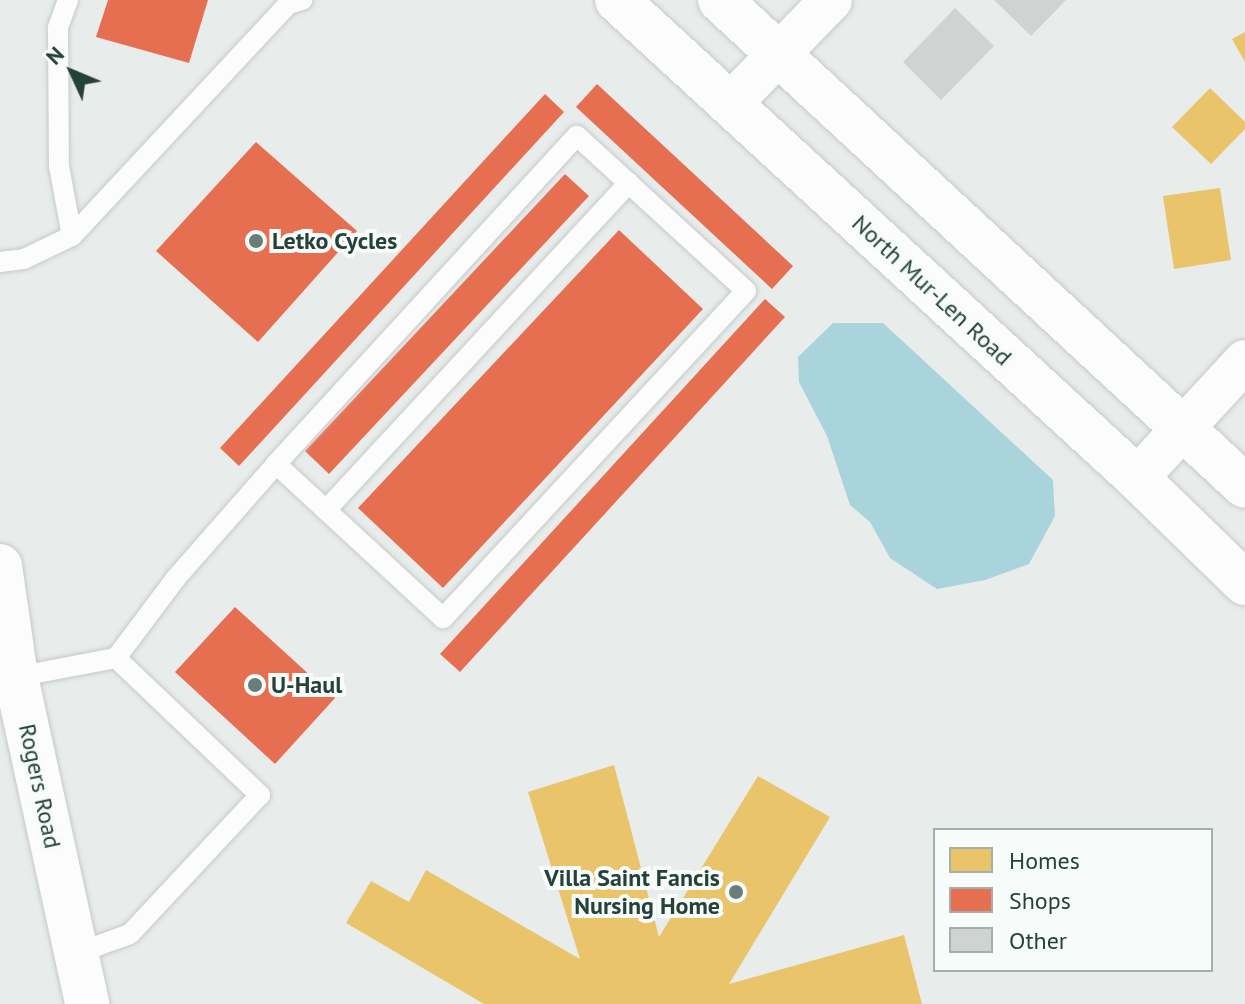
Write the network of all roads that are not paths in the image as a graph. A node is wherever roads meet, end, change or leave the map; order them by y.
1 (68, 0) edge
2 (302, 0) edge
3 (617, 0) edge
4 (720, 0) edge
5 (831, 0) edge
6 (779, 54) junction
7 (730, 104) junction
8 (629, 183) junction
9 (72, 236) junction
10 (0, 262) edge
11 (1245, 361) edge
12 (1185, 429) junction
13 (276, 464) junction
14 (1137, 478) junction
15 (1245, 486) edge
16 (326, 510) junction
17 (0, 566) edge
18 (1245, 583) edge
19 (116, 658) junction
20 (16, 677) junction
21 (75, 954) junction
22 (87, 1004) edge

1 - 9 lane
2 - 9 lane
3 - 7 main road, North Mur-Len Road
4 - 6 main road
5 - 6 street
6 - 7 street
6 - 12 main road
7 - 14 main road, North Mur-Len Road
8 - 13 lane
8 - 16 lane
8 - 16 lane
9 - 10 lane
11 - 12 street
12 - 14 street
12 - 15 main road
13 - 16 lane
13 - 19 lane
14 - 18 main road, North Mur-Len Road
17 - 20 main road, Rogers Road
19 - 20 lane
19 - 21 lane
20 - 21 main road, Rogers Road
21 - 22 main road, Rogers Road

